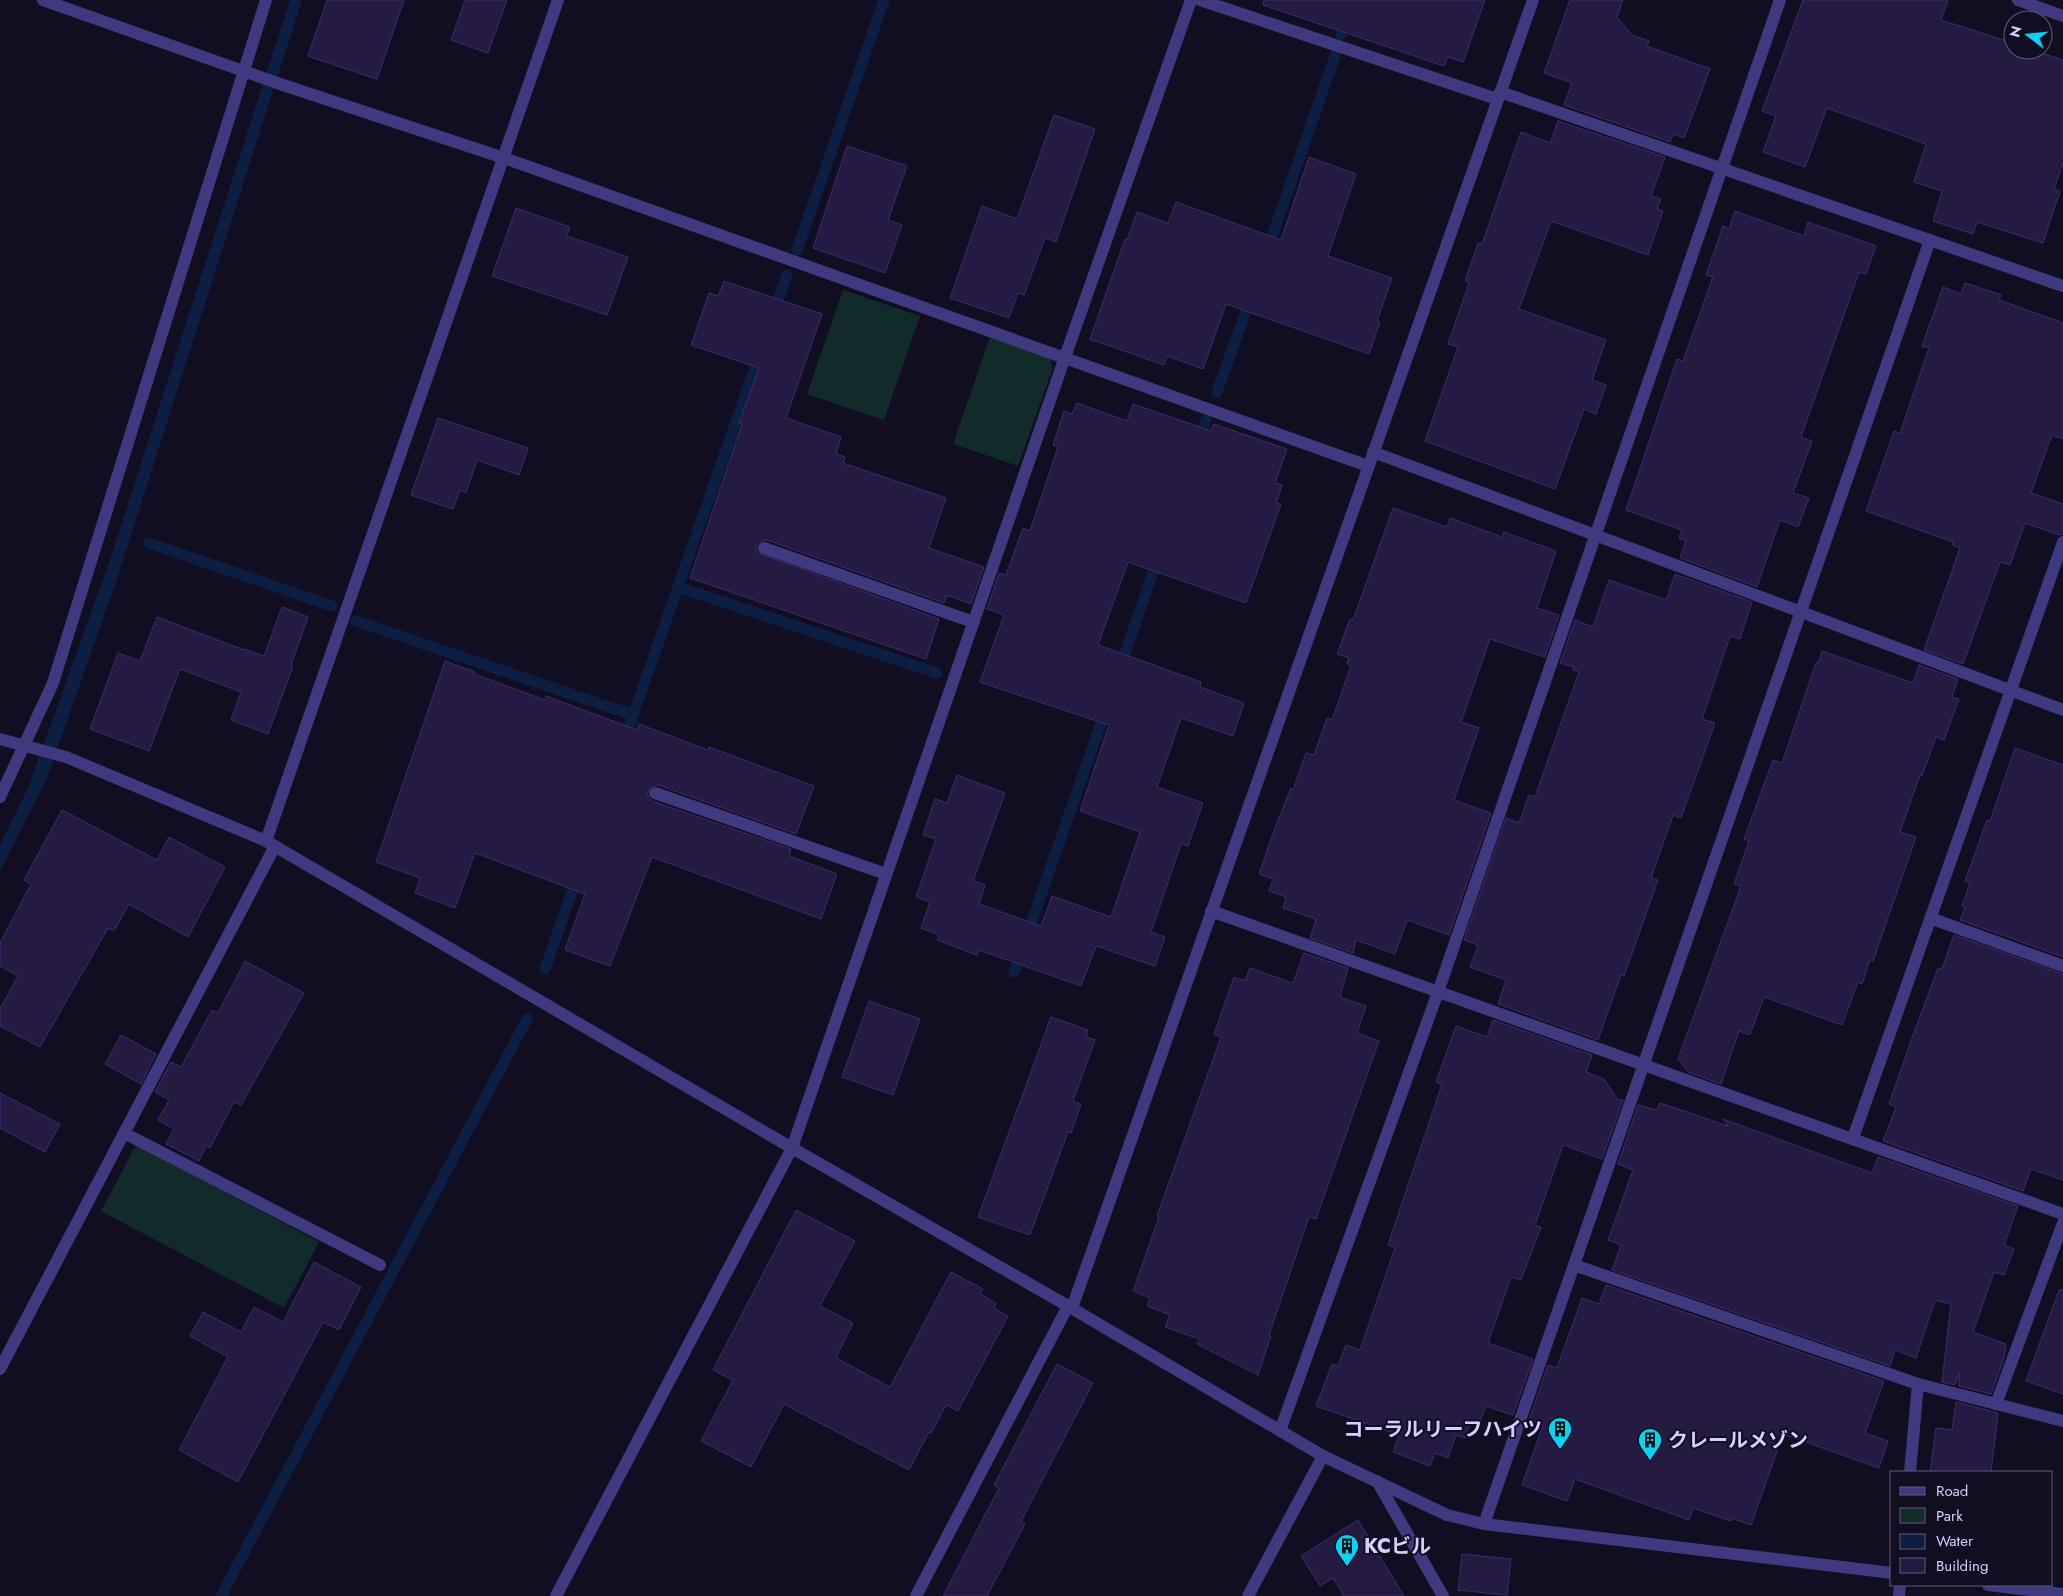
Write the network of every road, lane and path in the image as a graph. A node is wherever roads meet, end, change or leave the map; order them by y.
1 (43, 0) edge
2 (266, 0) edge
3 (558, 0) edge
4 (1191, 0) edge
5 (1200, 0) edge
6 (1533, 0) edge
7 (1780, 0) edge
8 (2018, 0) edge
9 (2063, 16) edge
10 (247, 72) junction
11 (1498, 96) junction
12 (504, 158) junction
13 (1722, 168) junction
14 (1930, 240) junction
15 (2063, 286) edge
16 (1065, 357) junction
17 (1373, 452) junction
18 (1368, 466) junction
19 (1596, 535) junction
20 (2063, 542) edge
21 (764, 548) dead end
22 (1801, 611) junction
23 (974, 622) junction
24 (2011, 690) junction
25 (2063, 710) edge
26 (0, 739) edge
27 (28, 746) junction
28 (655, 793) dead end
29 (0, 798) edge
30 (271, 843) junction
31 (886, 874) junction
32 (1211, 911) junction
33 (1930, 918) junction
34 (2063, 966) edge
35 (1438, 992) junction
36 (1644, 1066) junction
37 (124, 1132) junction
38 (1853, 1138) junction
39 (792, 1148) junction
40 (2063, 1214) edge
41 (2063, 1223) edge
42 (380, 1265) dead end
43 (1574, 1265) junction
44 (1070, 1307) junction
45 (0, 1369) edge
46 (1918, 1384) junction
47 (1996, 1404) junction
48 (2063, 1422) edge
49 (1280, 1431) junction
50 (1323, 1456) junction
51 (1910, 1471) edge
52 (1377, 1481) junction
53 (1484, 1524) junction
54 (1890, 1573) edge
55 (1996, 1586) edge
56 (2063, 1594) edge
57 (556, 1596) edge
58 (916, 1596) edge
59 (1248, 1596) edge
60 (1443, 1596) edge

1 - 10 street
2 - 10 street
3 - 12 street
4 - 16 street
5 - 11 street
6 - 11 street
7 - 13 street
8 - 9 street
10 - 12 street
10 - 27 street
11 - 13 street
11 - 17 street
12 - 16 street
12 - 30 street
13 - 14 street
13 - 19 street
14 - 15 street
14 - 22 street
16 - 18 street
16 - 23 street
17 - 18 street
17 - 19 street
18 - 32 street
19 - 22 street
19 - 35 street
20 - 24 street
21 - 23 street
22 - 24 street
22 - 36 street
23 - 31 street
24 - 25 street
24 - 33 street
26 - 27 street
27 - 29 street
27 - 30 street
28 - 31 street
30 - 37 street
30 - 39 street
31 - 39 street
32 - 35 street
32 - 44 street
33 - 34 street
33 - 38 street
35 - 36 street
35 - 49 street
36 - 38 street
36 - 43 street
37 - 42 street
37 - 45 street
38 - 40 street
39 - 44 street
39 - 57 street
41 - 47 street
43 - 46 street
43 - 53 street
44 - 49 street
44 - 58 street
46 - 47 street
46 - 51 street
47 - 48 street
49 - 50 street
50 - 52 street
50 - 59 street
52 - 53 street
52 - 60 street
53 - 54 street
55 - 56 street

